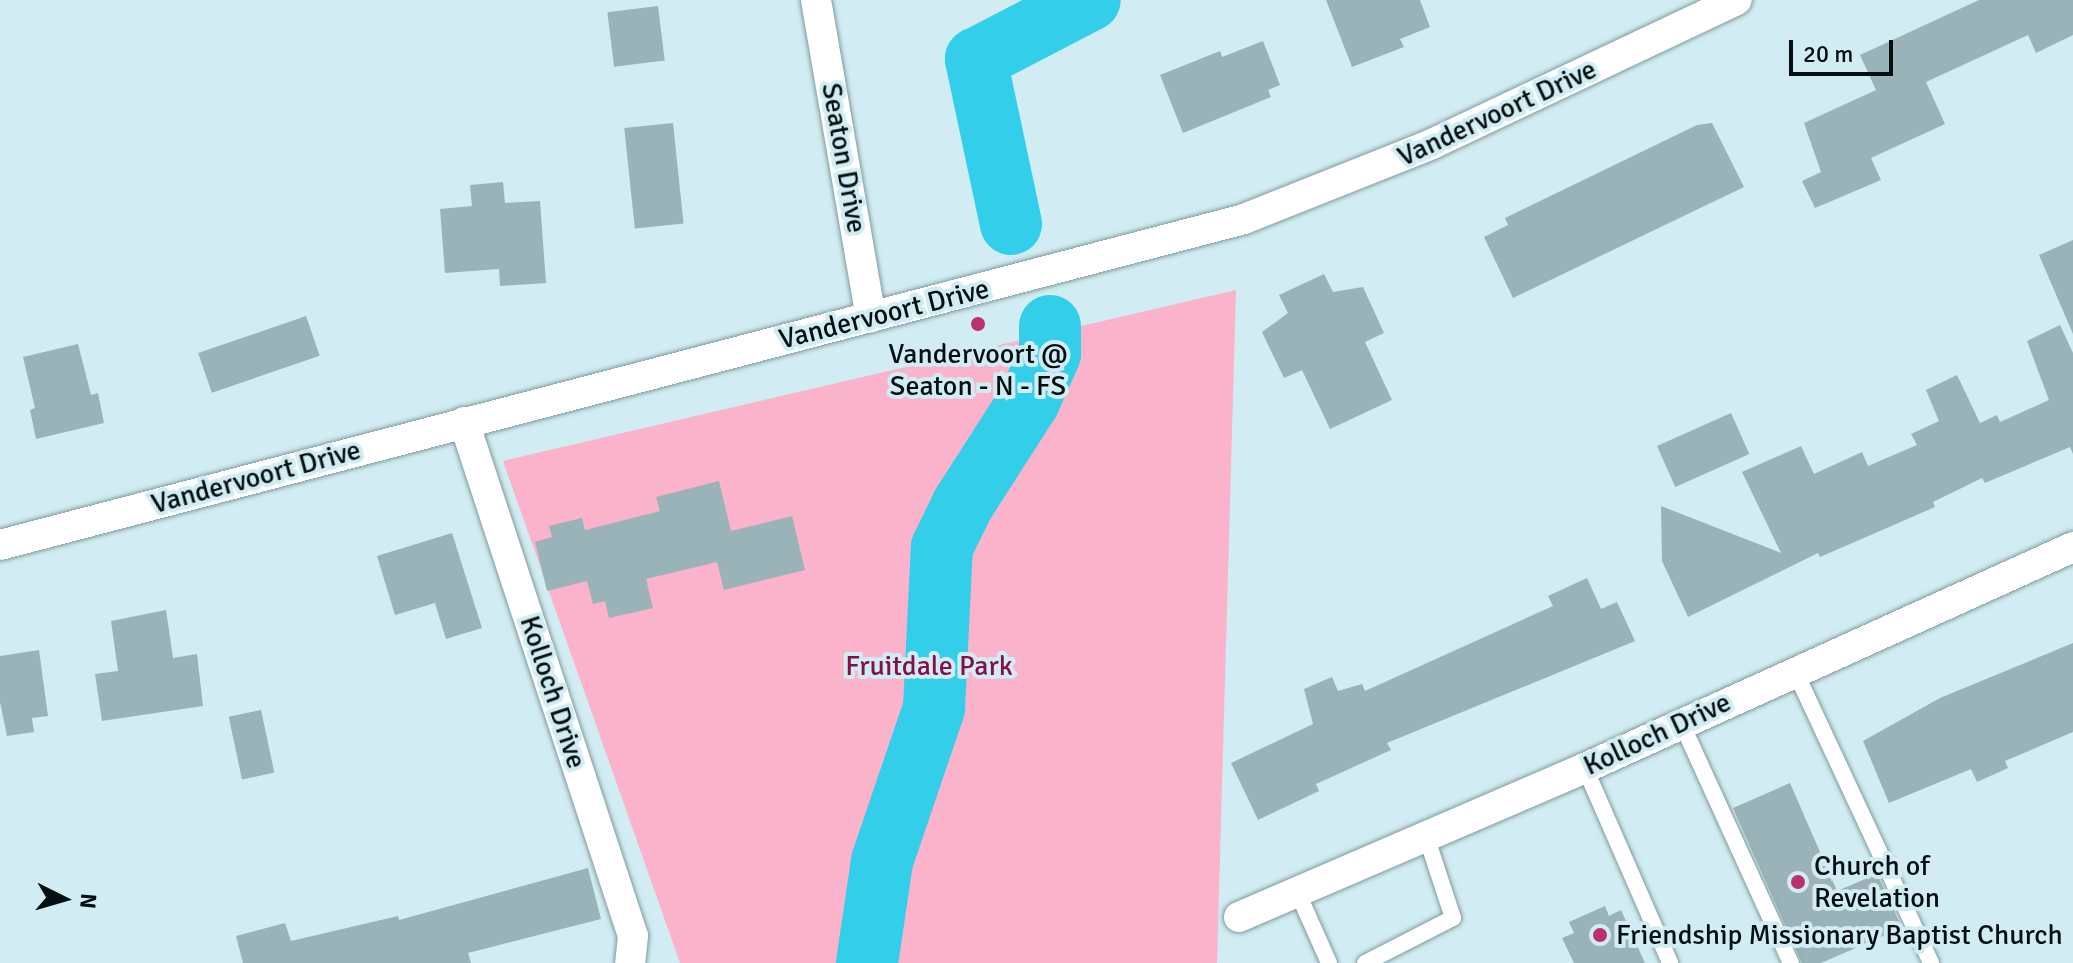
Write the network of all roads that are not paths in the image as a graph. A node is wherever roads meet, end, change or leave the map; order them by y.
1 (816, 0) edge
2 (1731, 1) edge
3 (871, 317) junction
4 (464, 422) junction
5 (0, 545) edge
6 (2073, 547) edge
7 (1795, 671) junction
8 (1681, 722) junction
9 (1585, 768) junction
10 (1426, 836) junction
11 (1297, 891) junction
12 (1239, 917) dead end
13 (630, 963) edge
14 (1329, 963) edge
15 (1365, 963) edge
16 (1670, 963) edge
17 (1791, 963) edge
18 (1931, 963) edge

1 - 3 street, Seaton Drive
2 - 3 street, Vandervoort Drive
3 - 4 street, Vandervoort Drive
4 - 5 street, Vandervoort Drive
4 - 13 street, Kolloch Drive
6 - 7 street, Kolloch Drive
7 - 8 street, Kolloch Drive
7 - 18 lane
8 - 9 street, Kolloch Drive
8 - 17 lane
9 - 10 street, Kolloch Drive
9 - 16 lane
10 - 11 street, Kolloch Drive
10 - 15 lane
11 - 12 street, Kolloch Drive
11 - 14 lane

